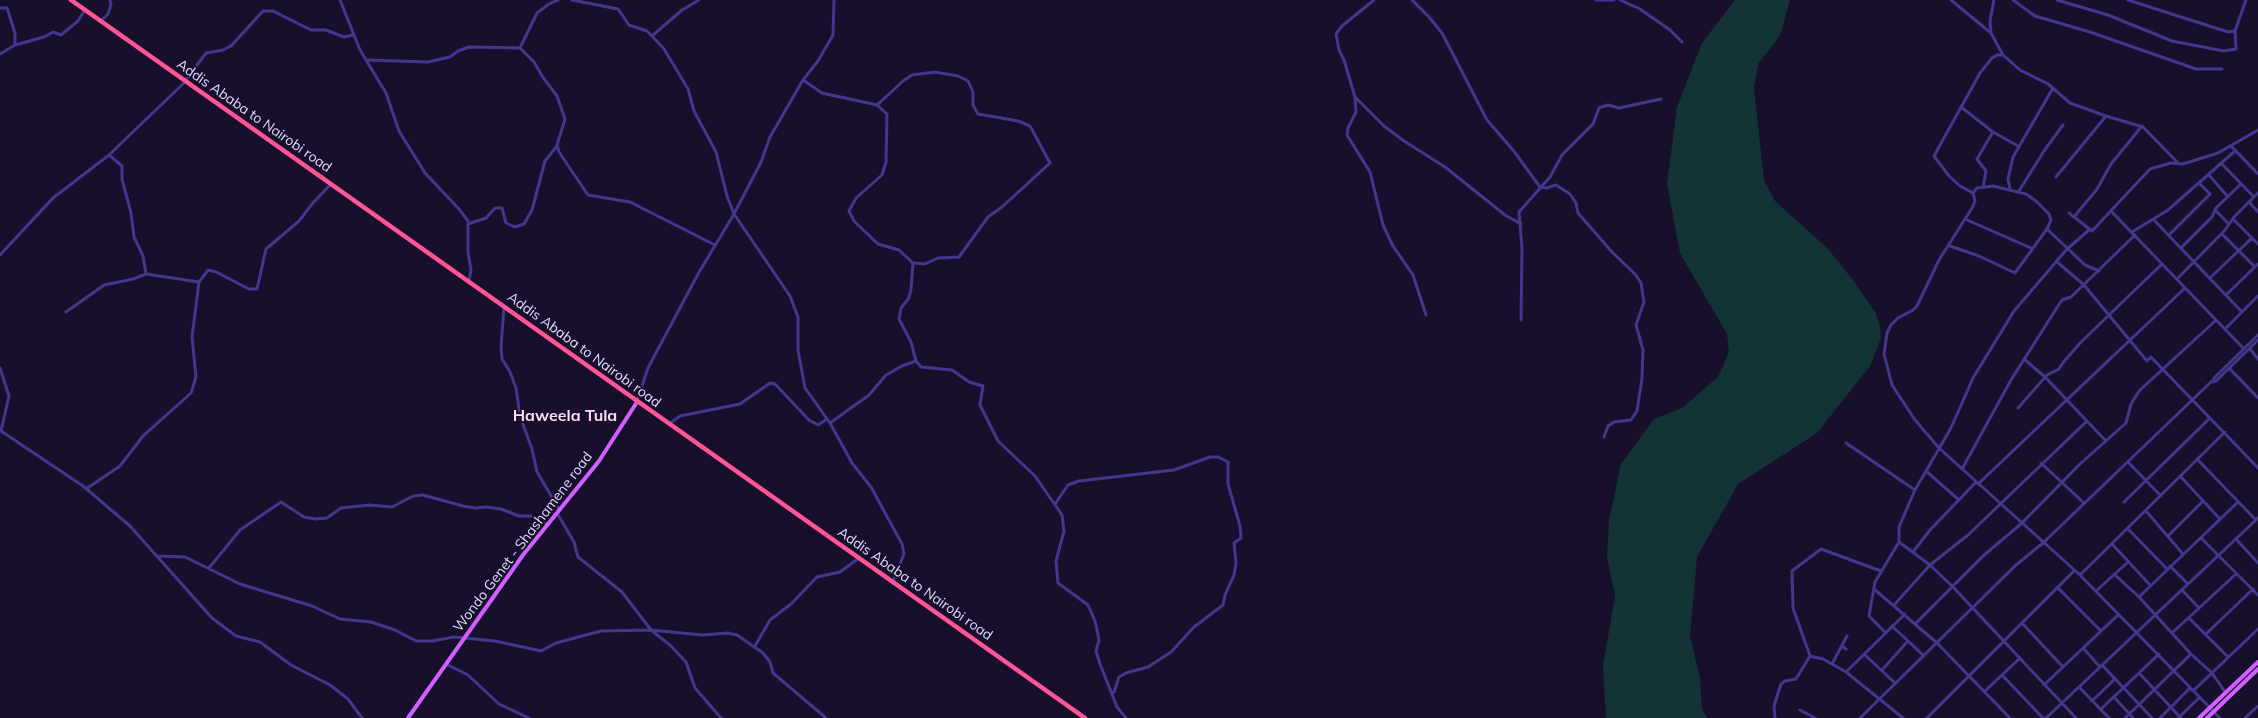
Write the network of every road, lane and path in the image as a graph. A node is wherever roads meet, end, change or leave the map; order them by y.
1 (71, 0) edge
2 (110, 0) edge
3 (340, 0) edge
4 (558, 0) edge
5 (572, 0) edge
6 (699, 0) edge
7 (834, 0) edge
8 (1374, 0) edge
9 (1412, 0) edge
10 (1596, 0) edge
11 (1614, 0) edge
12 (1620, 0) edge
13 (1951, 0) edge
14 (1994, 0) edge
15 (2014, 0) edge
16 (2057, 0) edge
17 (2128, 0) edge
18 (2246, 0) edge
19 (548, 2) edge
20 (0, 8) edge
21 (85, 10) junction
22 (101, 22) junction
23 (2236, 31) junction
24 (1991, 33) junction
25 (353, 35) junction
26 (652, 36) junction
27 (1682, 42) dead end
28 (15, 45) junction
29 (520, 48) junction
30 (0, 54) edge
31 (2003, 55) junction
32 (367, 60) junction
33 (2222, 70) dead end
34 (803, 80) junction
35 (185, 81) junction
36 (2053, 88) junction
37 (1356, 97) junction
38 (1661, 99) dead end
39 (877, 105) junction
40 (1961, 107) junction
41 (2106, 116) junction
42 (2063, 125) dead end
43 (2142, 126) junction
44 (2258, 130) edge
45 (1993, 132) junction
46 (557, 145) junction
47 (2018, 146) junction
48 (2231, 146) junction
49 (2235, 151) junction
50 (109, 155) junction
51 (2177, 162) junction
52 (2222, 164) junction
53 (2258, 174) edge
54 (2209, 175) junction
55 (2056, 177) dead end
56 (2200, 183) junction
57 (331, 184) junction
58 (2241, 184) junction
59 (1540, 187) junction
60 (1983, 187) junction
61 (2010, 189) junction
62 (2019, 192) junction
63 (1973, 193) junction
64 (2258, 194) edge
65 (2228, 196) junction
66 (2254, 197) junction
67 (2248, 202) junction
68 (2111, 210) junction
69 (2215, 210) junction
70 (2258, 212) edge
71 (2069, 213) dead end
72 (734, 214) junction
73 (2074, 217) junction
74 (1965, 219) junction
75 (2153, 219) junction
76 (2232, 219) junction
77 (468, 224) junction
78 (1520, 224) junction
79 (2229, 224) junction
80 (2047, 229) junction
81 (2089, 230) junction
82 (2134, 234) junction
83 (2222, 234) junction
84 (2169, 235) junction
85 (2252, 238) junction
86 (2258, 244) edge
87 (715, 245) junction
88 (1950, 246) junction
89 (2031, 248) junction
90 (2181, 248) junction
91 (2067, 249) junction
92 (2239, 250) junction
93 (0, 255) edge
94 (2056, 261) junction
95 (2194, 262) junction
96 (913, 263) junction
97 (2162, 264) junction
98 (2256, 266) edge
99 (2100, 271) junction
100 (146, 274) junction
101 (2210, 278) junction
102 (2177, 279) junction
103 (199, 282) junction
104 (468, 282) junction
105 (2084, 285) junction
106 (2185, 288) junction
107 (2226, 296) junction
108 (2258, 296) edge
109 (504, 306) junction
110 (66, 312) dead end
111 (2242, 312) junction
112 (2110, 315) junction
113 (1426, 316) dead end
114 (1521, 320) dead end
115 (2215, 321) junction
116 (2224, 329) junction
117 (2258, 334) edge
118 (2258, 340) edge
119 (2129, 341) junction
120 (2244, 349) junction
121 (2250, 349) junction
122 (2024, 359) junction
123 (2258, 359) edge
124 (916, 361) junction
125 (0, 368) edge
126 (2229, 368) junction
127 (2162, 370) junction
128 (2045, 377) junction
129 (2212, 381) junction
130 (2258, 398) edge
131 (2067, 400) junction
132 (2194, 401) junction
133 (636, 402) junction
134 (2018, 408) dead end
135 (2210, 418) junction
136 (827, 419) junction
137 (2087, 421) junction
138 (830, 423) junction
139 (669, 424) junction
140 (2225, 432) junction
141 (1604, 436) dead end
142 (2106, 441) junction
143 (1846, 443) dead end
144 (1939, 448) junction
145 (2197, 459) junction
146 (2128, 462) junction
147 (2041, 463) junction
148 (2258, 468) edge
149 (1962, 469) junction
150 (1926, 471) junction
151 (2180, 476) junction
152 (2146, 480) junction
153 (2062, 482) junction
154 (1977, 483) junction
155 (86, 489) junction
156 (1915, 490) junction
157 (2161, 496) junction
158 (1959, 500) junction
159 (2203, 501) junction
160 (2124, 502) dead end
161 (2238, 502) junction
162 (2000, 503) junction
163 (2084, 503) junction
164 (1055, 504) junction
165 (558, 511) junction
166 (2146, 511) junction
167 (2220, 519) junction
168 (2257, 519) edge
169 (2022, 523) junction
170 (547, 524) junction
171 (2128, 529) junction
172 (2168, 536) junction
173 (2201, 538) junction
174 (2236, 539) junction
175 (1899, 542) junction
176 (2043, 543) junction
177 (2112, 544) junction
178 (1913, 552) junction
179 (2183, 554) junction
180 (2218, 555) junction
181 (157, 556) junction
182 (859, 558) junction
183 (2128, 562) junction
184 (2258, 563) edge
185 (1930, 565) junction
186 (209, 568) junction
187 (2169, 568) junction
188 (1881, 571) junction
189 (2074, 571) junction
190 (2114, 574) junction
191 (2236, 574) junction
192 (2080, 575) junction
193 (893, 581) junction
194 (2188, 584) junction
195 (2150, 585) junction
196 (1953, 587) junction
197 (2057, 588) junction
198 (1874, 589) junction
199 (2252, 589) junction
200 (2182, 590) junction
201 (2096, 591) junction
202 (2258, 595) edge
203 (2139, 597) junction
204 (1894, 605) junction
205 (1972, 607) junction
206 (2199, 608) junction
207 (1905, 614) junction
208 (2118, 615) junction
209 (2155, 615) junction
210 (2189, 618) junction
211 (2022, 623) junction
212 (1915, 624) junction
213 (1892, 626) junction
214 (2258, 629) edge
215 (651, 630) junction
216 (1885, 632) junction
217 (2101, 632) junction
218 (2138, 632) junction
219 (2172, 633) junction
220 (2206, 634) junction
221 (1847, 636) dead end
222 (465, 638) junction
223 (2004, 640) junction
224 (1908, 641) junction
225 (1937, 643) junction
226 (756, 646) junction
227 (1842, 646) junction
228 (2083, 648) junction
229 (1846, 649) dead end
230 (1864, 654) junction
231 (2159, 654) junction
232 (2191, 654) junction
233 (1810, 656) junction
234 (1924, 656) junction
235 (2228, 657) junction
236 (2020, 658) junction
237 (2258, 662) edge
238 (446, 664) junction
239 (1832, 664) junction
240 (2101, 666) junction
241 (2063, 667) junction
242 (2258, 669) edge
243 (1882, 670) junction
244 (2174, 671) junction
245 (1846, 672) junction
246 (2139, 673) junction
247 (2212, 673) junction
248 (1970, 675) junction
249 (2002, 675) junction
250 (2115, 679) junction
251 (1895, 683) junction
252 (2044, 685) junction
253 (2079, 687) junction
254 (2124, 688) junction
255 (2155, 690) junction
256 (2192, 690) junction
257 (1985, 692) junction
258 (2225, 692) junction
259 (1113, 694) junction
260 (2114, 697) junction
261 (1879, 698) junction
262 (2199, 698) junction
263 (2092, 700) junction
264 (2061, 703) junction
265 (2140, 705) junction
266 (2258, 706) edge
267 (2172, 707) junction
268 (2210, 708) junction
269 (2101, 709) junction
270 (1800, 710) dead end
271 (2214, 712) junction
272 (2130, 714) junction
273 (2180, 717) edge
274 (362, 718) edge
275 (408, 718) edge
276 (529, 718) edge
277 (721, 718) edge
278 (826, 718) edge
279 (1085, 718) edge
280 (1126, 718) edge
281 (1775, 718) edge
282 (1815, 718) edge
283 (1860, 718) edge
284 (1902, 718) edge
285 (1927, 718) edge
286 (2010, 718) edge
287 (2044, 718) edge
288 (2076, 718) edge
289 (2109, 718) edge
290 (2125, 718) edge
291 (2133, 718) edge
292 (2152, 718) edge
293 (2160, 718) edge
294 (2199, 718) edge
295 (2207, 718) edge
296 (2220, 718) edge
297 (2245, 718) edge

1 - 21 highway, Addis Ababa to Nairobi road
2 - 22 street
3 - 25 street
4 - 19 street
5 - 26 street
6 - 26 street
7 - 34 street
8 - 37 street
9 - 59 street
10 - 11 street
12 - 27 street
13 - 24 street
14 - 24 street
15 - 33 street
16 - 23 street
17 - 23 street
18 - 23 street
19 - 29 street
20 - 28 street
21 - 22 highway, Addis Ababa to Nairobi road
21 - 28 street
22 - 35 highway, Addis Ababa to Nairobi road
24 - 31 street
25 - 32 street
25 - 35 street
26 - 72 street
28 - 30 street
29 - 32 street
29 - 46 street
31 - 36 street
31 - 40 street
32 - 77 street
34 - 39 street
34 - 72 street
35 - 50 street
35 - 57 highway, Addis Ababa to Nairobi road
36 - 41 street
36 - 47 street
37 - 78 street
37 - 113 street
38 - 59 street
39 - 96 street
39 - 96 street
40 - 45 street
40 - 63 street
41 - 43 street
41 - 55 street
42 - 62 street
43 - 51 street
43 - 73 street
44 - 48 street
45 - 47 street
45 - 60 street
46 - 77 street
46 - 87 street
47 - 61 street
48 - 49 street
48 - 51 street
49 - 52 street
49 - 53 street
50 - 93 street
50 - 100 street
51 - 68 street
52 - 54 street
52 - 58 street
54 - 56 street
54 - 65 street
56 - 75 street
56 - 84 street
57 - 103 street
57 - 104 highway, Addis Ababa to Nairobi road
58 - 65 street
58 - 66 street
59 - 78 street
59 - 141 street
60 - 61 street
60 - 63 street
61 - 62 street
62 - 80 street
63 - 74 street
64 - 66 street
65 - 69 street
66 - 67 street
67 - 70 street
67 - 76 street
68 - 81 street
68 - 82 street
69 - 79 street
69 - 90 street
71 - 73 street
72 - 87 street
72 - 136 street
73 - 81 street
74 - 88 street
74 - 89 street
75 - 82 street
75 - 84 street
76 - 79 street
76 - 85 street
77 - 104 street
78 - 114 street
79 - 83 street
80 - 89 street
80 - 91 street
81 - 91 street
82 - 97 street
82 - 99 street
83 - 92 street
83 - 95 street
84 - 90 street
85 - 86 street
85 - 92 street
87 - 133 street
88 - 89 street
88 - 144 street
90 - 95 street
91 - 94 street
91 - 99 street
92 - 98 street
92 - 101 street
94 - 105 street
94 - 144 street
95 - 101 street
95 - 102 street
96 - 124 street
97 - 102 street
97 - 112 street
98 - 107 street
99 - 105 street
100 - 103 street
100 - 110 street
101 - 107 street
102 - 106 street
103 - 155 street
104 - 109 highway, Addis Ababa to Nairobi road
105 - 112 street
105 - 122 street
106 - 115 street
106 - 119 street
107 - 111 street
108 - 111 street
109 - 133 highway, Addis Ababa to Nairobi road
109 - 165 street
111 - 116 street
112 - 119 street
112 - 128 street
115 - 116 street
115 - 127 street
116 - 120 street
117 - 120 street
118 - 121 street
119 - 127 street
119 - 131 street
120 - 129 street
121 - 123 street
121 - 126 street
122 - 128 street
122 - 149 street
124 - 138 street
124 - 164 street
125 - 155 street
126 - 129 street
126 - 130 street
127 - 132 street
127 - 142 street
128 - 131 street
128 - 134 street
129 - 132 street
131 - 137 street
131 - 154 street
132 - 135 street
132 - 146 street
133 - 139 highway, Addis Ababa to Nairobi road
133 - 165 main road, Wondo Genet - Shashamene road
135 - 140 street
135 - 152 street
136 - 138 street
136 - 139 street
137 - 142 street
137 - 147 street
138 - 193 street
139 - 182 highway, Addis Ababa to Nairobi road
140 - 145 street
140 - 148 street
142 - 153 street
143 - 156 street
144 - 149 street
144 - 150 street
145 - 151 street
145 - 161 street
146 - 152 street
146 - 163 street
147 - 153 street
147 - 162 street
149 - 154 street
150 - 156 street
150 - 158 street
151 - 157 street
151 - 159 street
152 - 157 street
152 - 160 street
153 - 163 street
153 - 169 street
154 - 158 street
154 - 162 street
155 - 181 street
156 - 175 street
157 - 166 street
158 - 178 street
159 - 167 street
159 - 172 street
161 - 167 street
161 - 168 street
162 - 169 street
162 - 185 street
163 - 176 street
164 - 259 street
164 - 259 street
165 - 170 main road, Wondo Genet - Shashamene road
165 - 215 street
166 - 171 street
166 - 172 street
167 - 173 street
168 - 174 street
169 - 176 street
169 - 196 street
170 - 186 street
170 - 222 main road, Wondo Genet - Shashamene road
171 - 177 street
171 - 187 street
172 - 179 street
173 - 179 street
173 - 180 street
174 - 180 street
174 - 184 street
175 - 178 street
175 - 188 street
176 - 189 street
176 - 205 street
177 - 183 street
177 - 192 street
178 - 185 street
179 - 187 street
180 - 191 street
180 - 194 street
181 - 186 street
181 - 274 street
182 - 193 highway, Addis Ababa to Nairobi road
182 - 226 street
183 - 190 street
183 - 195 street
185 - 196 street
185 - 204 street
186 - 222 street
187 - 194 street
187 - 195 street
188 - 198 street
188 - 233 street
189 - 192 street
189 - 197 street
190 - 201 street
190 - 203 street
191 - 199 street
191 - 206 street
192 - 201 street
193 - 279 highway, Addis Ababa to Nairobi road
194 - 200 street
195 - 203 street
196 - 205 street
196 - 212 street
197 - 211 street
197 - 217 street
198 - 204 street
198 - 216 street
199 - 202 street
199 - 220 street
200 - 206 street
200 - 209 street
201 - 208 street
203 - 209 street
204 - 207 street
205 - 223 street
205 - 225 street
206 - 210 street
207 - 212 street
207 - 213 street
208 - 217 street
208 - 218 street
209 - 218 street
209 - 219 street
210 - 219 street
210 - 220 street
211 - 223 street
211 - 241 street
212 - 225 street
213 - 216 street
213 - 224 street
214 - 235 street
215 - 222 street
215 - 226 street
215 - 277 street
216 - 230 street
217 - 228 street
218 - 231 street
218 - 240 street
219 - 232 street
220 - 235 street
221 - 227 street
222 - 238 main road, Wondo Genet - Shashamene road
223 - 236 street
223 - 248 street
224 - 234 street
224 - 243 street
225 - 234 street
225 - 248 street
226 - 278 street
227 - 229 street
227 - 239 street
228 - 240 street
228 - 241 street
230 - 243 street
230 - 245 street
231 - 244 street
231 - 246 street
232 - 244 street
232 - 247 street
233 - 239 street
233 - 281 street
234 - 251 street
235 - 247 street
236 - 249 street
236 - 252 street
237 - 258 main road
238 - 275 main road, Wondo Genet - Shashamene road
238 - 276 street
239 - 245 street
240 - 250 street
240 - 253 street
241 - 252 street
242 - 271 main road
243 - 251 street
244 - 255 street
244 - 256 street
245 - 261 street
246 - 254 street
246 - 255 street
247 - 256 street
247 - 258 street
248 - 257 street
248 - 285 street
249 - 257 street
249 - 287 street
250 - 254 street
250 - 263 street
251 - 261 street
252 - 264 street
253 - 263 street
253 - 264 street
254 - 260 street
254 - 265 street
255 - 265 street
255 - 267 street
256 - 262 street
256 - 267 street
257 - 286 street
258 - 268 main road
259 - 280 street
260 - 269 street
260 - 272 street
261 - 283 street
261 - 284 street
262 - 268 street
262 - 273 street
263 - 269 street
264 - 287 street
264 - 288 street
265 - 272 street
265 - 292 street
266 - 297 street
267 - 273 street
267 - 293 street
268 - 271 street
268 - 294 main road
269 - 289 street
270 - 282 street
271 - 295 main road
271 - 296 street
272 - 290 street
272 - 291 street

